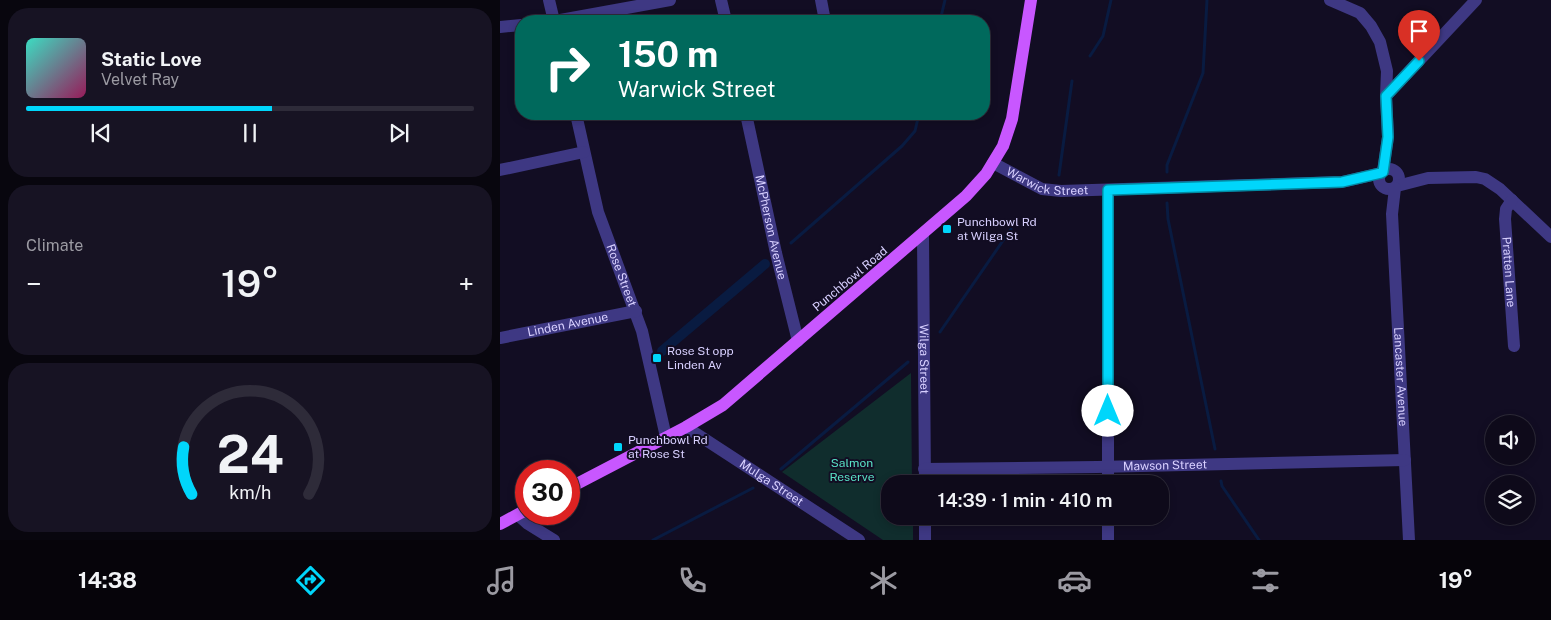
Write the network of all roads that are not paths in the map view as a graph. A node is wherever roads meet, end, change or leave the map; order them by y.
1 (549, 0) edge
2 (670, 0) edge
3 (721, 0) edge
4 (821, 0) edge
5 (1031, 0) edge
6 (1330, 0) edge
7 (1476, 0) edge
8 (553, 15) edge
9 (587, 15) edge
10 (725, 15) edge
11 (825, 15) edge
12 (515, 26) edge
13 (500, 27) edge
14 (1386, 96) junction
15 (577, 120) edge
16 (747, 120) edge
17 (584, 152) junction
18 (993, 163) junction
19 (500, 170) edge
20 (1389, 180) junction
21 (1108, 190) junction
22 (1512, 200) junction
23 (923, 235) junction
24 (1551, 237) edge
25 (636, 311) junction
26 (500, 338) edge
27 (798, 341) junction
28 (1514, 346) dead end
29 (686, 427) junction
30 (666, 437) junction
31 (1405, 460) junction
32 (1108, 467) junction
33 (924, 469) junction
34 (924, 475) edge
35 (1108, 475) edge
36 (580, 482) edge
37 (515, 516) edge
38 (500, 524) edge
39 (530, 525) edge
40 (925, 525) edge
41 (1108, 525) edge
42 (554, 540) edge
43 (859, 540) edge
44 (925, 540) edge
45 (1108, 540) edge
46 (1409, 540) edge

1 - 8 street
2 - 9 street
3 - 10 street
4 - 11 street
5 - 18 main road, Punchbowl Road
6 - 14 street, Lancaster Avenue
7 - 14 street
12 - 13 street
14 - 20 street, Lancaster Avenue
15 - 17 street, Rose Street
16 - 27 street, McPherson Avenue
17 - 19 street
17 - 25 street, Rose Street
18 - 21 street, Warwick Street
18 - 23 main road, Punchbowl Road
20 - 21 street, Warwick Street
20 - 22 street, Warwick Street
20 - 31 street, Lancaster Avenue
21 - 32 street
22 - 24 street
22 - 28 street, Pratten Lane
23 - 27 main road, Punchbowl Road
23 - 33 street, Wilga Street
25 - 26 street, Linden Avenue
25 - 30 street, Rose Street
27 - 29 main road, Punchbowl Road
29 - 30 main road, Punchbowl Road
29 - 43 street, Mulga Street
30 - 36 main road, Punchbowl Road
31 - 32 street, Mawson Street
31 - 46 street, Lancaster Avenue
32 - 33 street, Mawson Street
32 - 35 street
33 - 34 street, Wilga Street
37 - 38 main road
39 - 42 street
40 - 44 street
41 - 45 street

